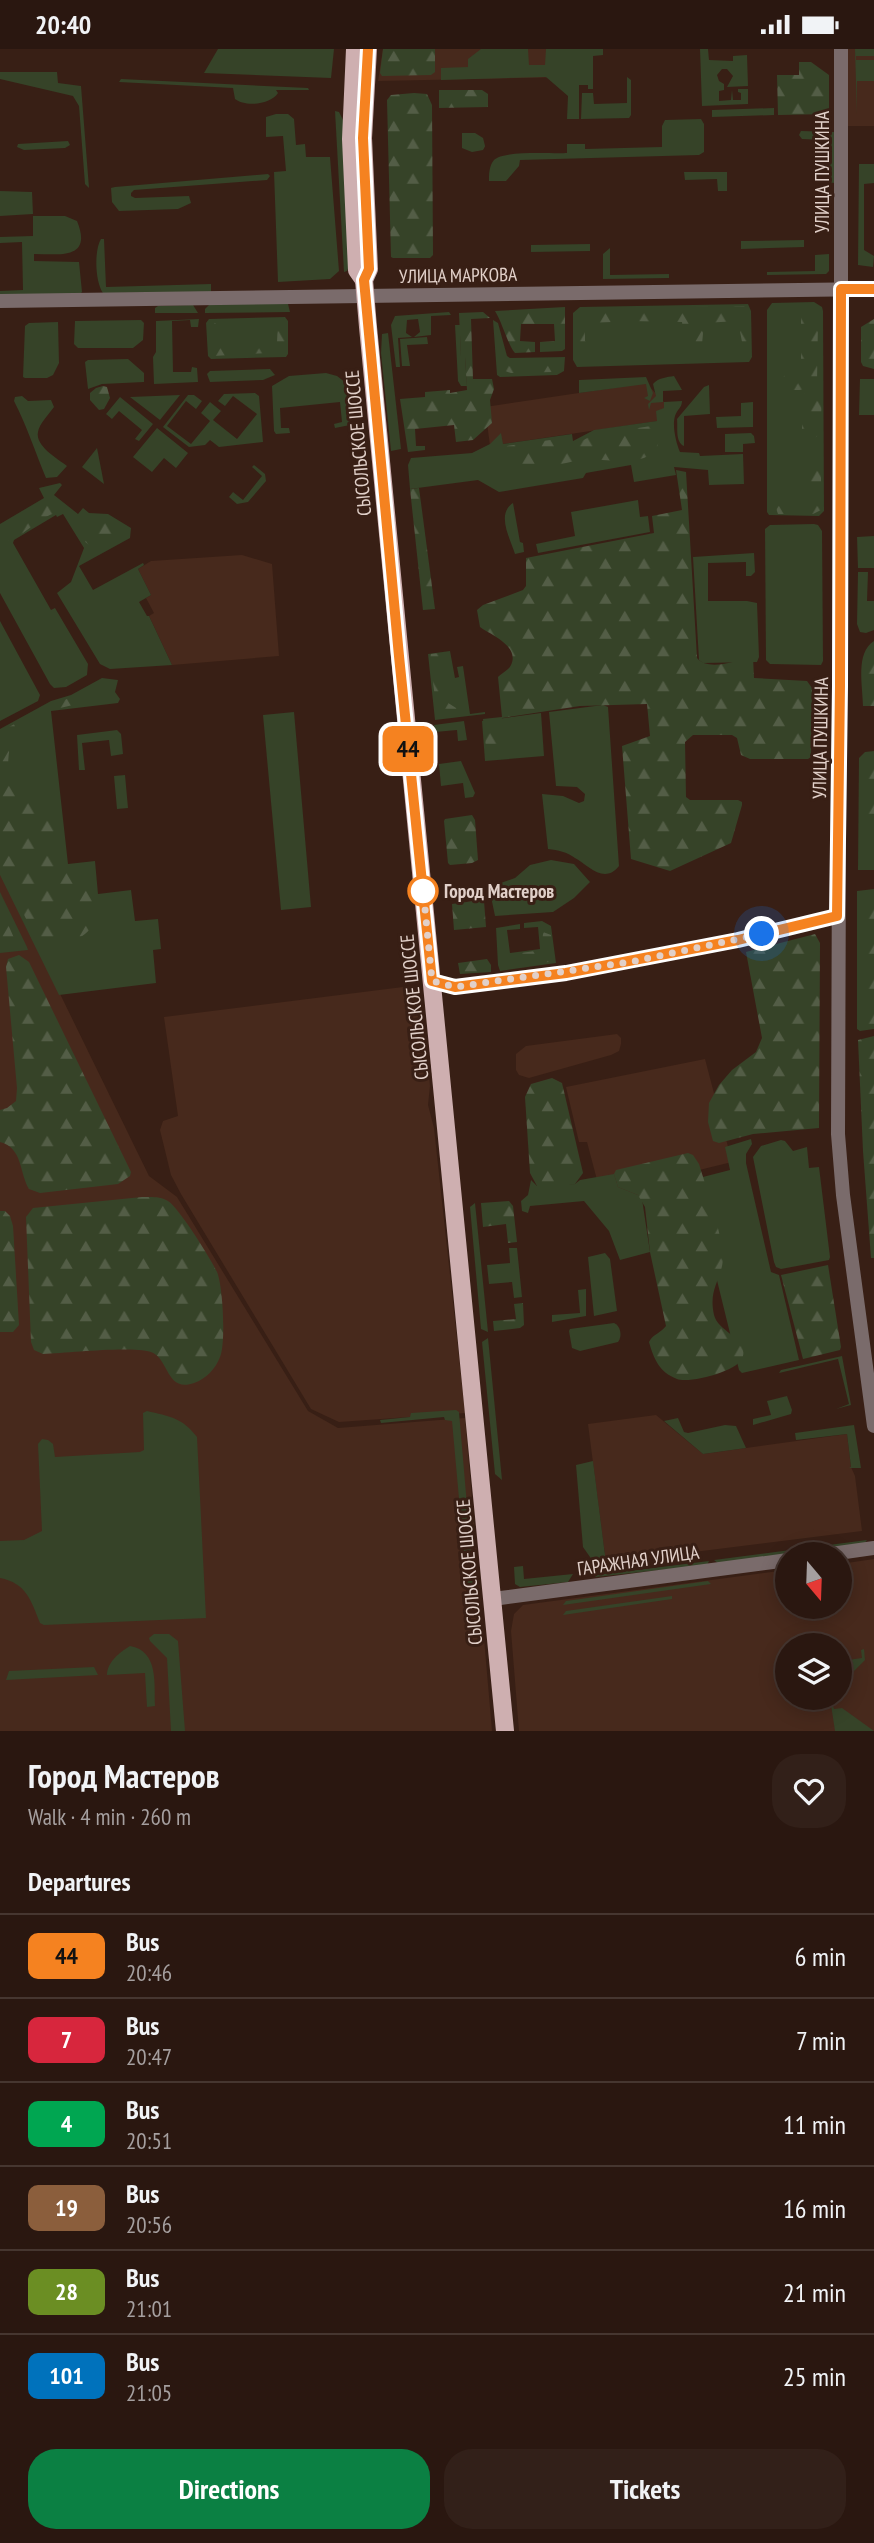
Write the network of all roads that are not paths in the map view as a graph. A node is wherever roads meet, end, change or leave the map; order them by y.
1 (355, 49) edge
2 (368, 49) edge
3 (841, 49) edge
4 (365, 288) junction
5 (841, 289) junction
6 (874, 289) edge
7 (0, 301) edge
8 (837, 916) junction
9 (432, 981) junction
10 (874, 1426) edge
11 (874, 1548) edge
12 (852, 1551) edge
13 (775, 1562) edge
14 (493, 1599) junction
15 (505, 1731) edge

1 - 4 main road, СЫСОЛЬСКОЕ ШОССЕ
2 - 4 main road, СЫСОЛЬСКОЕ ШОССЕ
3 - 5 street, УЛИЦА ПУШКИНА
4 - 5 street, УЛИЦА МАРКОВА
4 - 7 street, УЛИЦА МАРКОВА
4 - 9 main road, СЫСОЛЬСКОЕ ШОССЕ
5 - 6 street, УЛИЦА МАРКОВА
5 - 8 street, УЛИЦА ПУШКИНА
8 - 9 street
8 - 10 street, УЛИЦА ПУШКИНА
9 - 14 main road, СЫСОЛЬСКОЕ ШОССЕ
11 - 12 street
13 - 14 street, ГАРАЖНАЯ УЛИЦА
14 - 15 main road, СЫСОЛЬСКОЕ ШОССЕ

